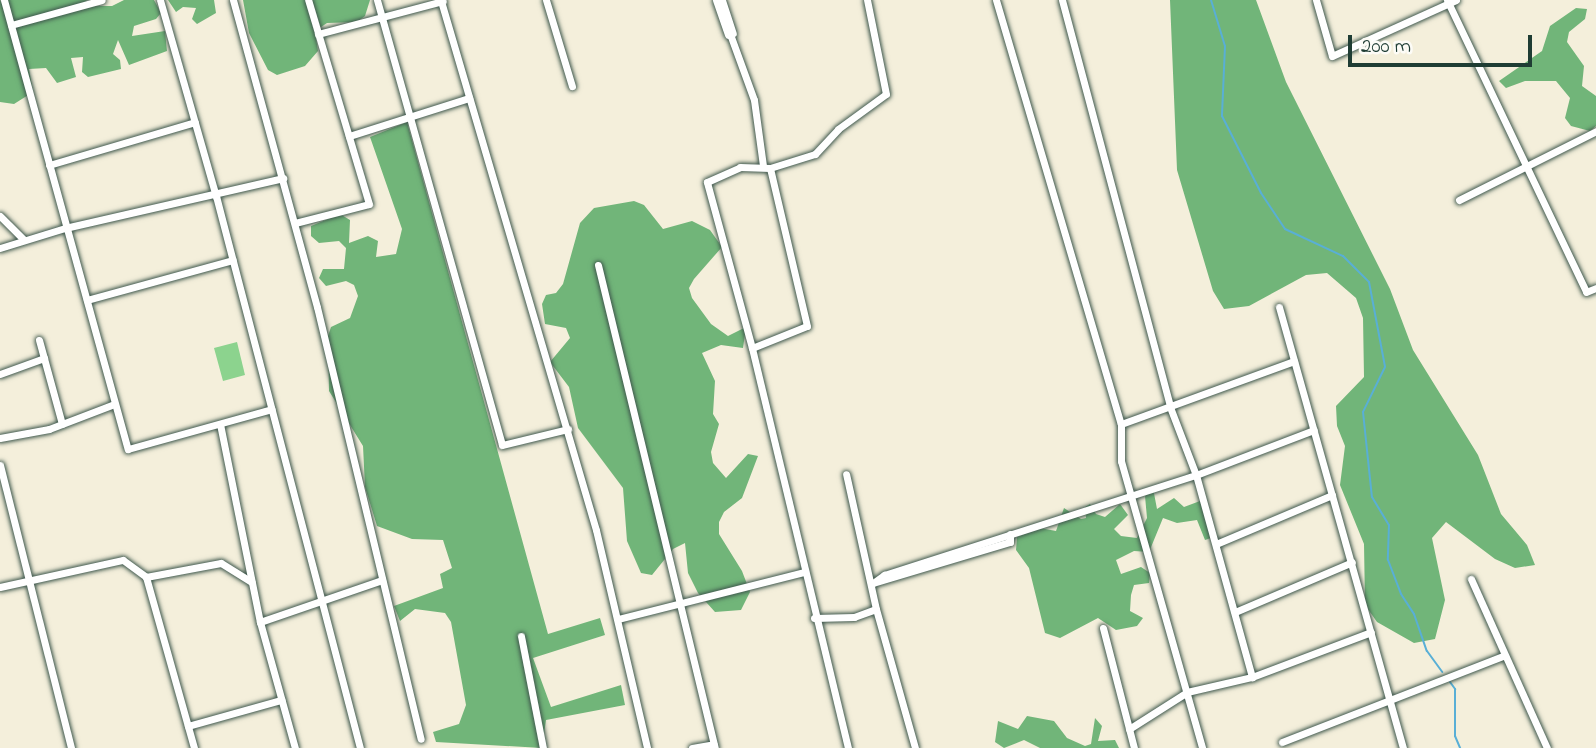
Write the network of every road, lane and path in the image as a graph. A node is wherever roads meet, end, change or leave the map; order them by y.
1 (4, 0) edge
2 (102, 0) edge
3 (160, 0) edge
4 (233, 0) edge
5 (308, 0) edge
6 (376, 0) edge
7 (445, 0) edge
8 (546, 0) edge
9 (716, 0) edge
10 (722, 0) edge
11 (867, 0) edge
12 (996, 0) edge
13 (1062, 0) edge
14 (1316, 0) edge
15 (1451, 1) edge
16 (382, 18) junction
17 (11, 25) junction
18 (318, 34) junction
19 (730, 34) junction
20 (572, 86) dead end
21 (469, 98) junction
22 (410, 116) junction
23 (195, 122) junction
24 (1596, 131) edge
25 (349, 136) junction
26 (49, 164) junction
27 (767, 167) junction
28 (1525, 167) junction
29 (283, 178) junction
30 (216, 196) junction
31 (1459, 200) dead end
32 (0, 216) edge
33 (295, 223) junction
34 (65, 228) junction
35 (23, 239) junction
36 (0, 248) edge
37 (233, 260) junction
38 (598, 265) dead end
39 (1596, 288) edge
40 (87, 300) junction
41 (1279, 307) dead end
42 (39, 340) dead end
43 (752, 348) junction
44 (44, 358) junction
45 (1294, 361) junction
46 (0, 374) edge
47 (114, 404) junction
48 (1170, 407) junction
49 (272, 409) junction
50 (62, 424) junction
51 (220, 424) junction
52 (1121, 424) junction
53 (568, 429) junction
54 (1314, 430) junction
55 (0, 438) edge
56 (0, 465) edge
57 (846, 474) dead end
58 (1196, 475) junction
59 (1131, 495) junction
60 (1332, 495) junction
61 (1216, 544) junction
62 (1352, 562) junction
63 (804, 572) junction
64 (146, 577) junction
65 (1471, 579) dead end
66 (28, 580) junction
67 (382, 580) junction
68 (252, 582) junction
69 (873, 583) junction
70 (0, 587) edge
71 (320, 602) junction
72 (681, 602) junction
73 (876, 609) junction
74 (1235, 612) junction
75 (814, 618) junction
76 (618, 619) junction
77 (260, 622) junction
78 (1103, 628) dead end
79 (1371, 632) junction
80 (521, 636) dead end
81 (1505, 654) junction
82 (1252, 677) junction
83 (1187, 692) junction
84 (1390, 698) junction
85 (281, 700) junction
86 (188, 726) junction
87 (1129, 729) junction
88 (421, 740) dead end
89 (1282, 742) dead end
90 (715, 746) edge
91 (71, 748) edge
92 (194, 748) edge
93 (295, 748) edge
94 (360, 748) edge
95 (543, 748) edge
96 (647, 748) edge
97 (692, 748) edge
98 (848, 748) edge
99 (915, 748) edge
100 (1134, 748) edge
101 (1202, 748) edge
102 (1403, 748) edge
103 (1547, 748) edge

1 - 17 street
2 - 17 street
3 - 23 street
4 - 29 street
5 - 18 street
6 - 16 street
7 - 16 street
7 - 21 street
8 - 20 street
9 - 19 street
10 - 19 street
11 - 27 street
12 - 52 street
13 - 48 street
14 - 15 street
15 - 28 street
16 - 18 street
16 - 22 street
17 - 26 street
18 - 25 street
19 - 27 street
21 - 22 street
21 - 53 street
22 - 25 street
22 - 53 street
23 - 26 street
23 - 30 street
24 - 28 street
25 - 33 street
26 - 34 street
27 - 43 street
27 - 43 street
28 - 31 street
28 - 39 street
29 - 30 street
29 - 33 street
30 - 34 street
30 - 37 street
32 - 35 street
33 - 67 street
34 - 35 street
34 - 40 street
35 - 36 street
37 - 40 street
37 - 49 street
38 - 72 street
40 - 47 street
41 - 45 street
42 - 44 street
43 - 63 street
44 - 46 street
44 - 50 street
45 - 48 street
45 - 54 street
47 - 50 street
47 - 51 street
48 - 52 street
48 - 58 street
49 - 51 street
49 - 71 street
50 - 55 street
51 - 68 street
52 - 59 street
53 - 76 street
54 - 58 street
54 - 60 street
56 - 66 street
57 - 69 street
58 - 59 street
58 - 61 street
59 - 69 street
59 - 83 street
60 - 61 street
60 - 62 street
61 - 74 street
62 - 74 street
62 - 79 street
63 - 72 street
63 - 75 street
64 - 66 street
64 - 68 street
64 - 86 street
65 - 81 street
66 - 70 street
66 - 91 street
67 - 71 street
67 - 88 street
68 - 77 street
69 - 73 street
71 - 77 street
71 - 94 street
72 - 76 street
72 - 90 street
73 - 75 street
73 - 99 street
74 - 82 street
75 - 98 street
76 - 96 street
77 - 85 street
78 - 87 street
79 - 82 street
79 - 84 street
80 - 95 street
81 - 84 street
81 - 103 street
82 - 83 street
83 - 87 street
83 - 101 street
84 - 89 street
84 - 102 street
85 - 86 street
85 - 93 street
86 - 92 street
87 - 100 street
90 - 97 street

